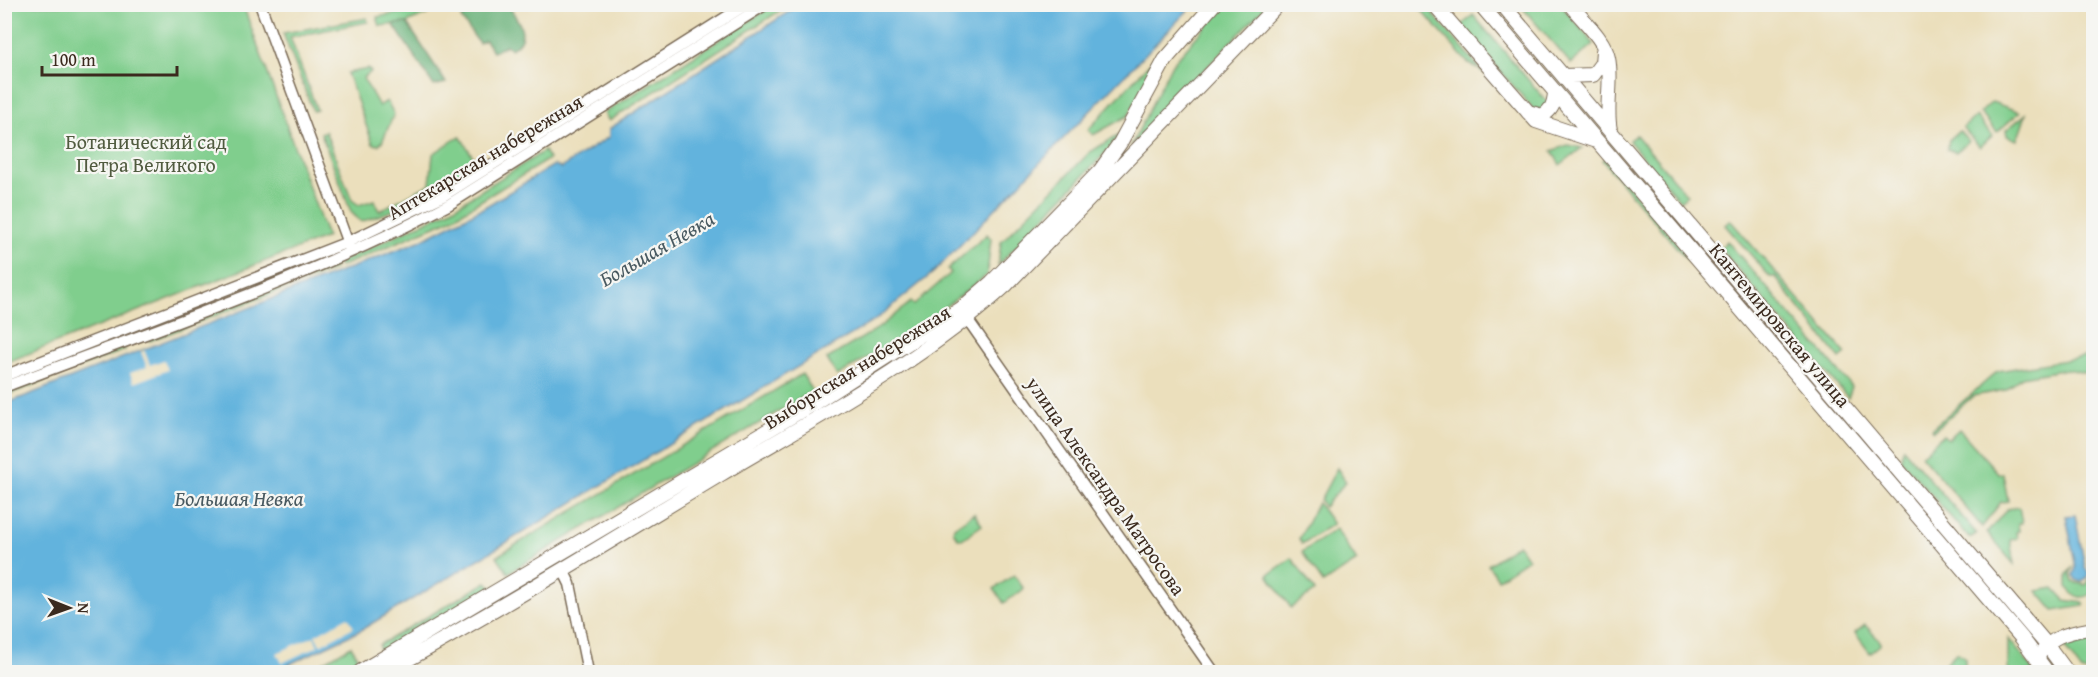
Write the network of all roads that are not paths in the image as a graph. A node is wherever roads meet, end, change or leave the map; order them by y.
1 (260, 4) edge
2 (747, 4) edge
3 (766, 4) edge
4 (1214, 4) edge
5 (1278, 4) edge
6 (1434, 4) edge
7 (1480, 4) edge
8 (1502, 4) edge
9 (1570, 4) edge
10 (1602, 43) junction
11 (1563, 75) junction
12 (1555, 93) junction
13 (1528, 112) junction
14 (1611, 135) junction
15 (1598, 142) junction
16 (350, 248) junction
17 (968, 320) junction
18 (4, 376) edge
19 (4, 387) edge
20 (563, 570) junction
21 (2094, 628) edge
22 (2047, 645) junction
23 (2038, 660) junction
24 (360, 672) edge
25 (385, 672) edge
26 (588, 672) edge
27 (1214, 672) edge
28 (2047, 672) edge
29 (2067, 672) edge

1 - 16 street
2 - 16 street, Аптекарская набережная
3 - 16 street, Аптекарская набережная
4 - 24 main road, Выборгская набережная
5 - 17 main road, Выборгская набережная
6 - 13 main road
7 - 12 main road, Кантемировская улица
8 - 11 main road, Кантемировская улица
9 - 10 main road
10 - 11 main road
10 - 14 main road
11 - 14 main road, Кантемировская улица
12 - 13 main road
12 - 15 main road, Кантемировская улица
13 - 15 main road
14 - 22 main road, Кантемировская улица
15 - 23 main road, Кантемировская улица
16 - 18 street, Аптекарская набережная
16 - 19 street, Аптекарская набережная
17 - 20 main road, Выборгская набережная
17 - 27 street, улица Александра Матросова
20 - 25 main road, Выборгская набережная
20 - 26 street
21 - 22 main road
22 - 23 main road
22 - 29 main road, Кантемировская улица
23 - 28 main road, Кантемировская улица

